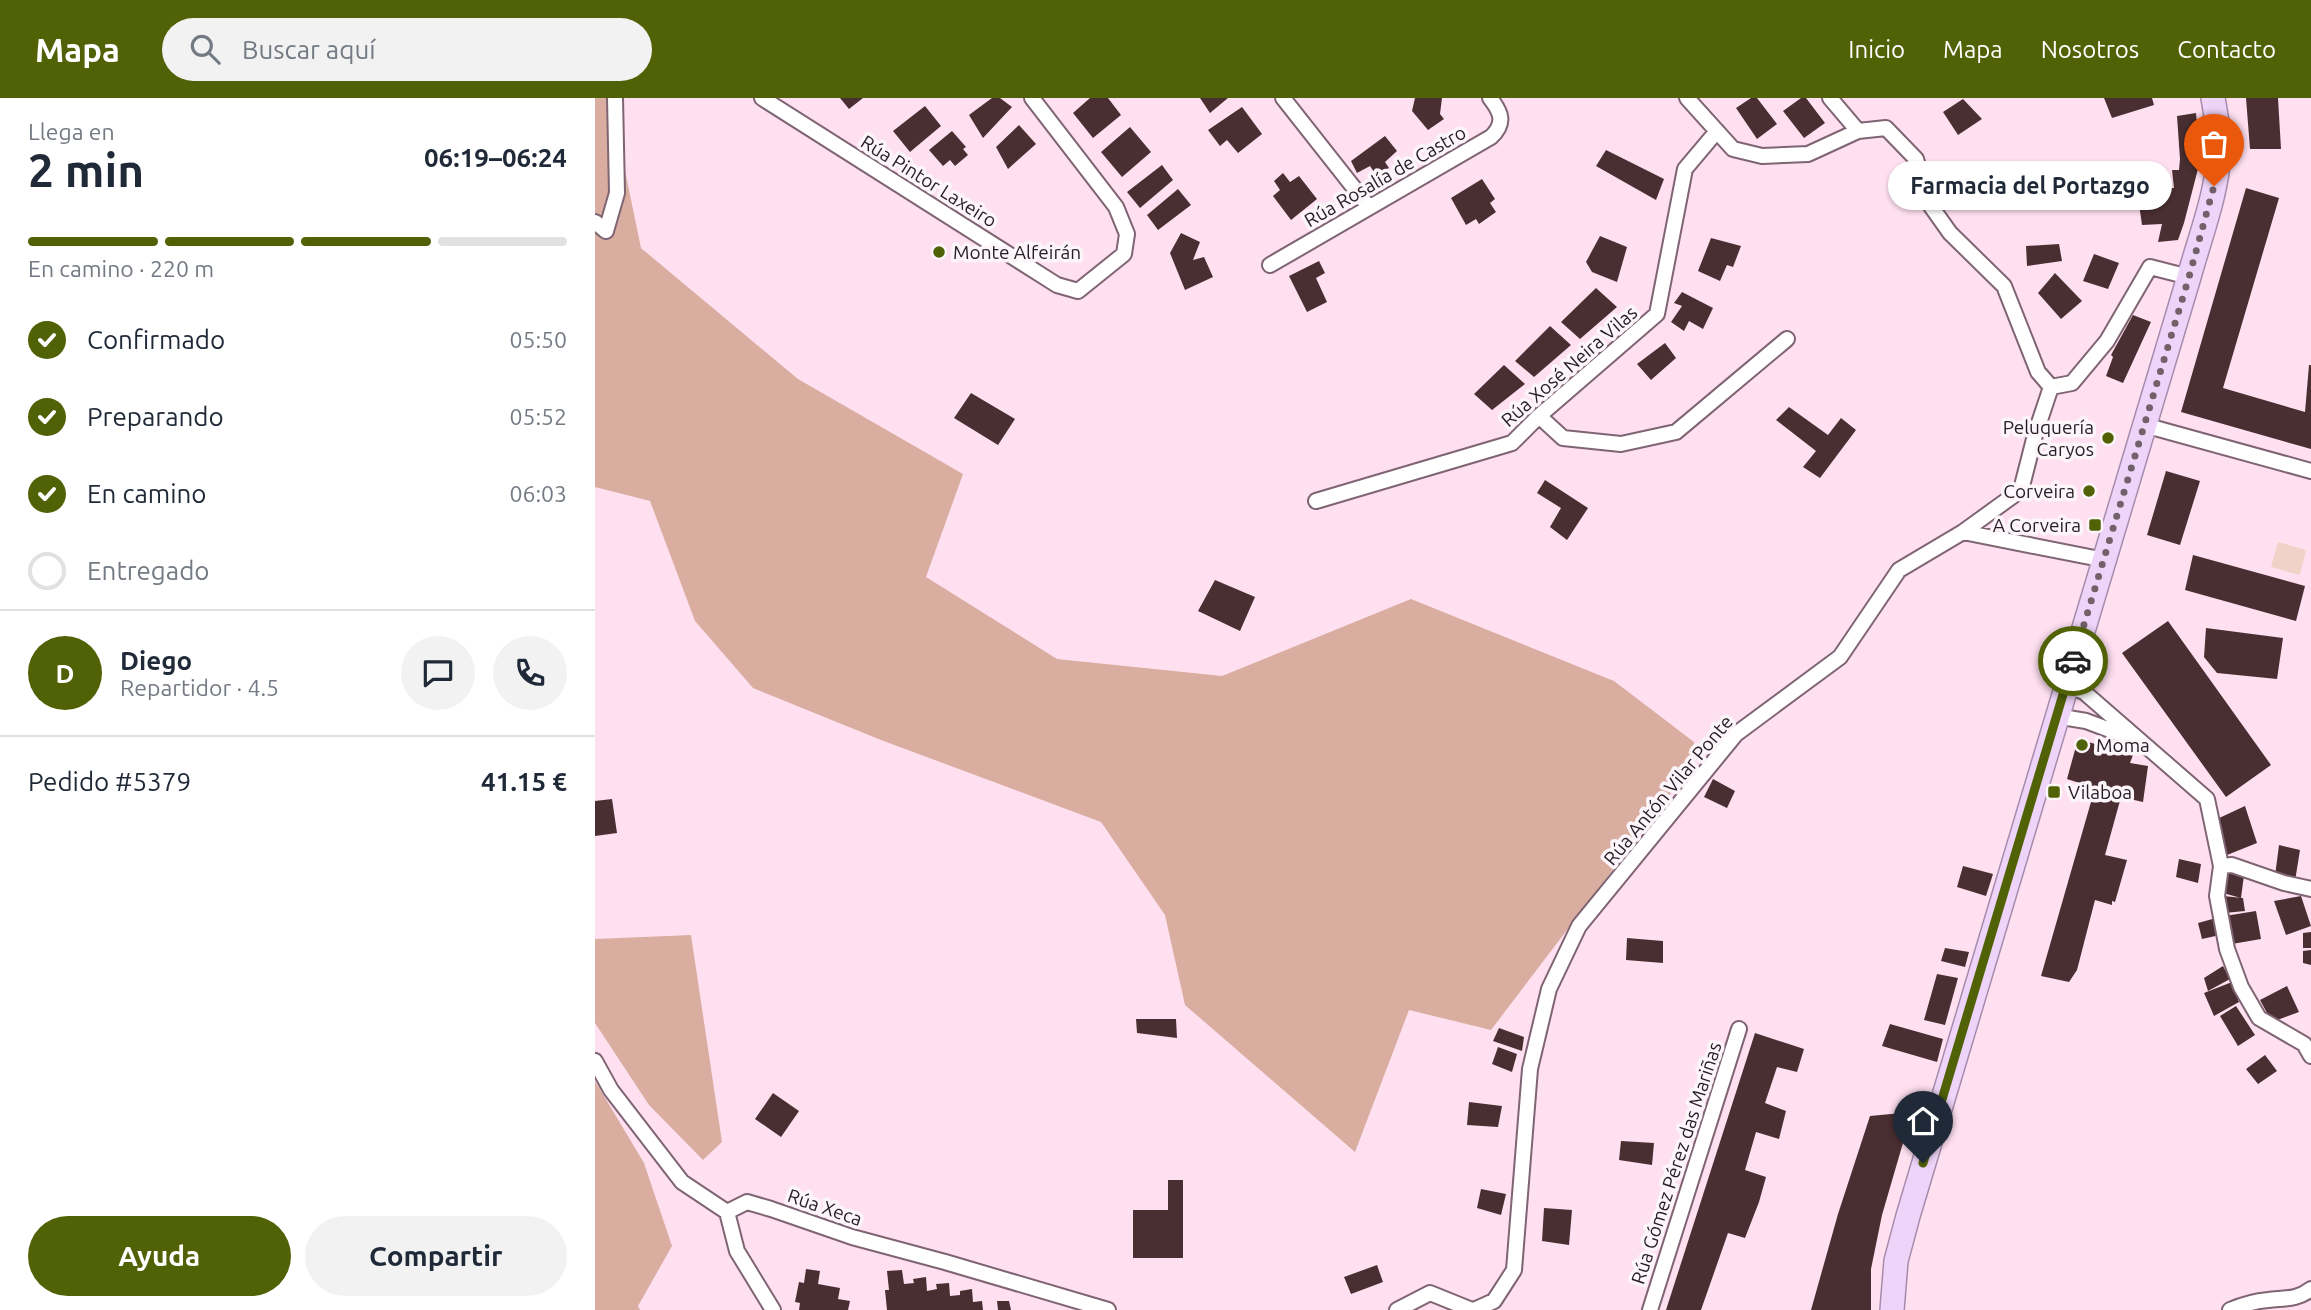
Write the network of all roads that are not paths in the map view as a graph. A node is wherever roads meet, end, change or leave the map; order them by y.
1 (615, 98) edge
2 (762, 98) edge
3 (1032, 98) edge
4 (1283, 98) edge
5 (1687, 98) edge
6 (1830, 98) edge
7 (2213, 98) edge
8 (1495, 104) edge
9 (1717, 131) junction
10 (1858, 131) junction
11 (1369, 207) junction
12 (595, 222) edge
13 (1270, 265) dead end
14 (2189, 277) junction
15 (1787, 340) dead end
16 (2051, 387) junction
17 (1539, 416) junction
18 (2144, 425) junction
19 (2311, 471) edge
20 (1316, 501) dead end
21 (1963, 532) junction
22 (2105, 560) junction
23 (2065, 685) junction
24 (2097, 703) junction
25 (2056, 716) junction
26 (2086, 721) junction
27 (2146, 746) junction
28 (2221, 866) junction
29 (2311, 889) edge
30 (1739, 1028) dead end
31 (2311, 1056) edge
32 (595, 1060) edge
33 (727, 1212) junction
34 (2311, 1289) edge
35 (773, 1310) edge
36 (1108, 1310) edge
37 (1397, 1310) edge
38 (1473, 1310) edge
39 (1650, 1310) edge
40 (1892, 1310) edge
41 (2230, 1310) edge

1 - 12 street
2 - 3 street, Rúa Pintor Laxeiro
4 - 11 street
5 - 9 street
6 - 10 street
7 - 14 highway
8 - 11 street, Rúa Rosalía de Castro
9 - 10 street
9 - 17 street, Rúa Xosé Neira Vilas
10 - 16 street
11 - 13 street, Rúa Rosalía de Castro
14 - 16 street
14 - 18 highway
15 - 17 street
16 - 21 street, Rúa Antón Vilar Ponte
17 - 20 street, Rúa Xosé Neira Vilas
18 - 19 street
18 - 22 highway
21 - 22 street
21 - 38 street, Rúa Antón Vilar Ponte
22 - 23 highway
23 - 24 street
23 - 25 highway
24 - 26 street
24 - 27 street
25 - 26 street
25 - 40 highway
26 - 27 street
27 - 28 street
28 - 29 street
28 - 31 street
30 - 39 street, Rúa Gómez Pérez das Mariñas
32 - 33 street
33 - 35 street
33 - 36 street, Rúa Xeca
34 - 41 street
37 - 38 street

